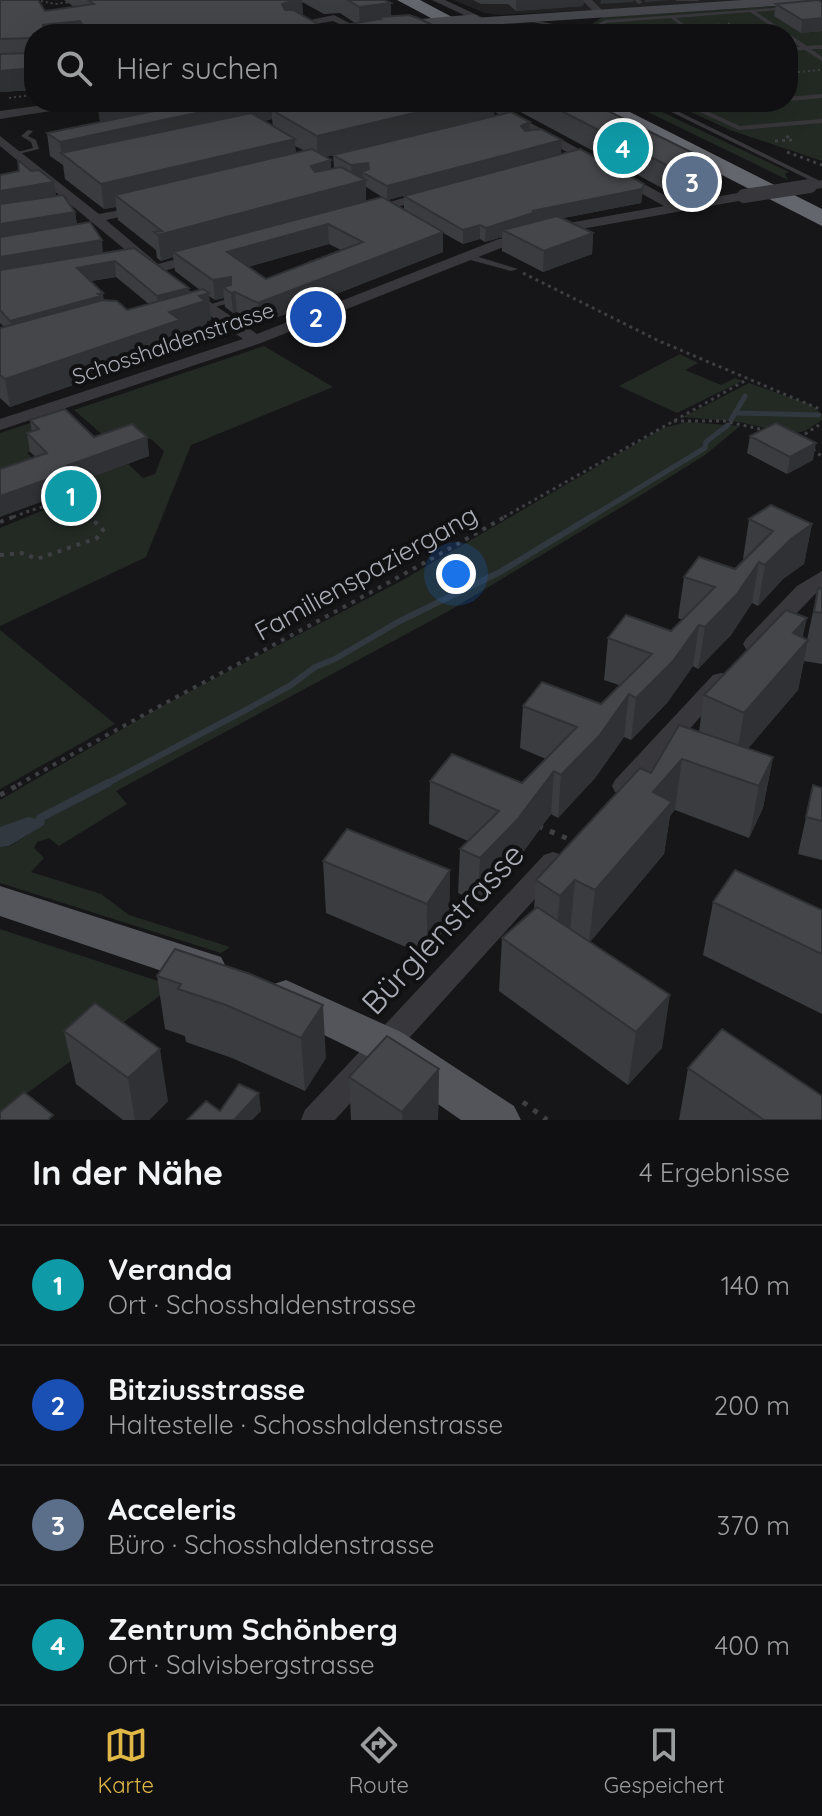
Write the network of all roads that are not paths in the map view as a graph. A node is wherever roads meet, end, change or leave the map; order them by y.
1 (391, 0) edge
2 (406, 0) edge
3 (437, 0) edge
4 (587, 0) edge
5 (677, 0) edge
6 (698, 0) edge
7 (803, 7) edge
8 (599, 12) junction
9 (753, 12) junction
10 (672, 17) junction
11 (334, 18) junction
12 (512, 18) junction
13 (321, 20) junction
14 (298, 24) edge
15 (344, 24) edge
16 (461, 24) edge
17 (463, 24) edge
18 (468, 24) edge
19 (489, 24) edge
20 (542, 24) edge
21 (602, 24) edge
22 (681, 24) edge
23 (771, 24) edge
24 (798, 43) edge
25 (822, 47) edge
26 (798, 48) edge
27 (806, 48) junction
28 (822, 59) edge
29 (822, 96) edge
30 (798, 101) edge
31 (24, 111) edge
32 (502, 112) edge
33 (613, 112) edge
34 (633, 112) edge
35 (675, 112) edge
36 (703, 112) edge
37 (0, 115) edge
38 (513, 118) junction
39 (822, 121) edge
40 (491, 123) edge
41 (28, 135) dead end
42 (545, 136) junction
43 (0, 140) edge
44 (526, 140) edge
45 (16, 154) junction
46 (580, 155) junction
47 (558, 160) edge
48 (64, 172) edge
49 (42, 177) junction
50 (818, 184) edge
51 (441, 191) edge
52 (72, 201) junction
53 (163, 202) edge
54 (51, 204) edge
55 (676, 207) junction
56 (822, 208) edge
57 (352, 215) edge
58 (822, 219) edge
59 (101, 223) junction
60 (84, 232) edge
61 (445, 245) edge
62 (139, 255) junction
63 (208, 255) edge
64 (466, 256) junction
65 (116, 259) edge
66 (157, 269) junction
67 (514, 269) road end
68 (227, 301) edge
69 (206, 307) junction
70 (183, 314) edge
71 (255, 340) junction
72 (1, 424) edge
73 (822, 577) edge
74 (603, 808) edge
75 (573, 841) edge
76 (0, 901) edge
77 (386, 1045) junction
78 (510, 1111) edge
79 (316, 1120) edge

1 - 16 highway
2 - 17 highway
3 - 18 street
4 - 8 street
5 - 6 lane
7 - 8 main road
7 - 9 lane
8 - 12 main road
9 - 10 lane
9 - 23 lane
10 - 21 lane
10 - 22 lane
11 - 13 street
11 - 13 street
11 - 15 street
12 - 19 main road
12 - 20 lane
13 - 14 street
24 - 27 lane
25 - 27 lane
26 - 27 lane
27 - 28 lane
29 - 30 lane
31 - 37 street
32 - 38 street
33 - 58 highway
34 - 56 highway
35 - 50 lane
36 - 39 lane
38 - 40 street
38 - 42 street
41 - 45 lane
42 - 44 lane
42 - 46 street
43 - 45 street
45 - 49 street
46 - 47 street
46 - 55 street
48 - 49 street
49 - 52 street
50 - 55 street, Schosshaldenstrasse, bridge
51 - 57 street
52 - 54 street
52 - 59 street
53 - 59 street
55 - 64 street, Schosshaldenstrasse
59 - 60 street
59 - 62 street
61 - 64 street
62 - 65 street
62 - 66 street
63 - 66 street
64 - 67 lane
64 - 71 street, Schosshaldenstrasse
66 - 69 street
68 - 69 lane
69 - 70 street
69 - 71 street
71 - 72 street, Schosshaldenstrasse
73 - 74 street
75 - 77 street, Bürglenstrasse
76 - 77 main road
77 - 78 main road
77 - 79 street, Bürglenstrasse

